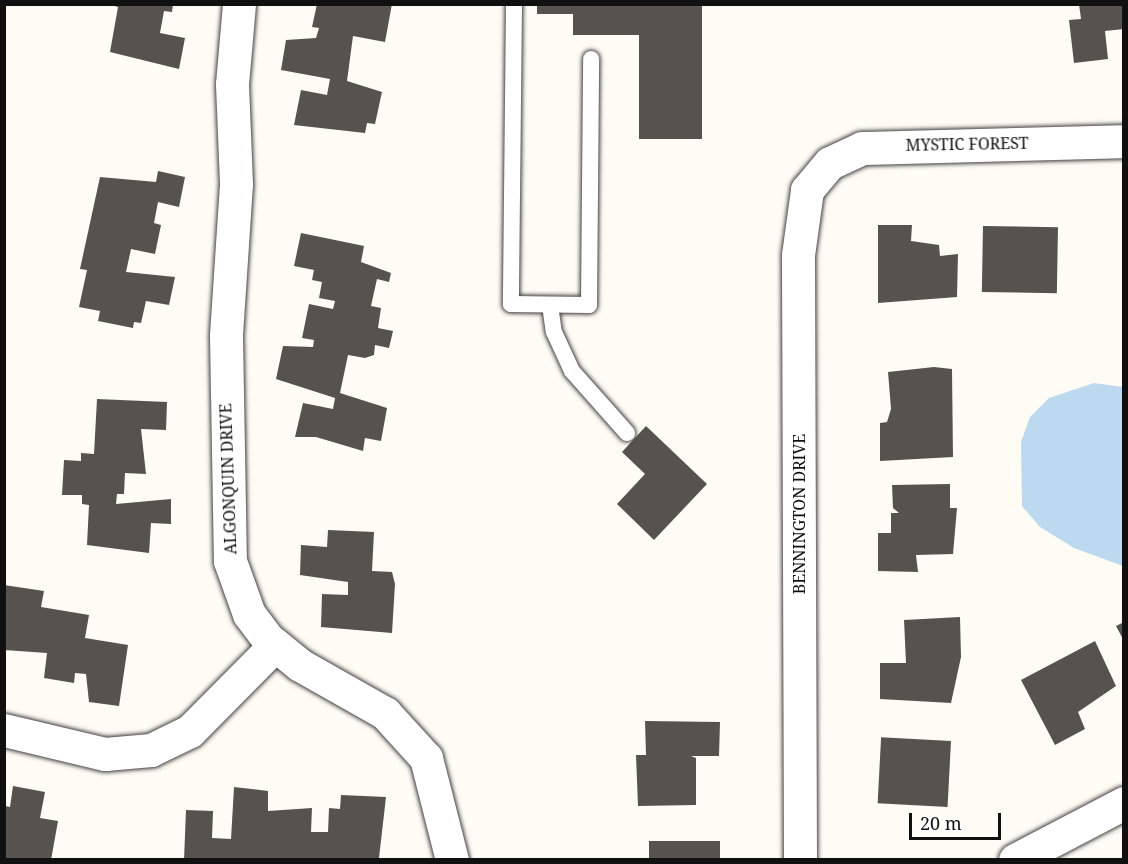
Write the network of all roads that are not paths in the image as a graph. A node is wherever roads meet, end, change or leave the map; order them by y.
1 (239, 4) edge
2 (514, 4) edge
3 (591, 59) dead end
4 (1124, 141) edge
5 (819, 174) joint
6 (550, 305) junction
7 (627, 434) dead end
8 (275, 645) junction
9 (4, 730) edge
10 (1124, 803) edge
11 (452, 860) edge
12 (800, 860) edge
13 (1015, 860) edge

1 - 8 street, ALGONQUIN DRIVE
2 - 6 lane
3 - 6 lane
4 - 5 street, MYSTIC FOREST
5 - 12 street, BENNINGTON DRIVE
6 - 7 lane
8 - 9 street
8 - 11 street, ALGONQUIN DRIVE
10 - 13 street

